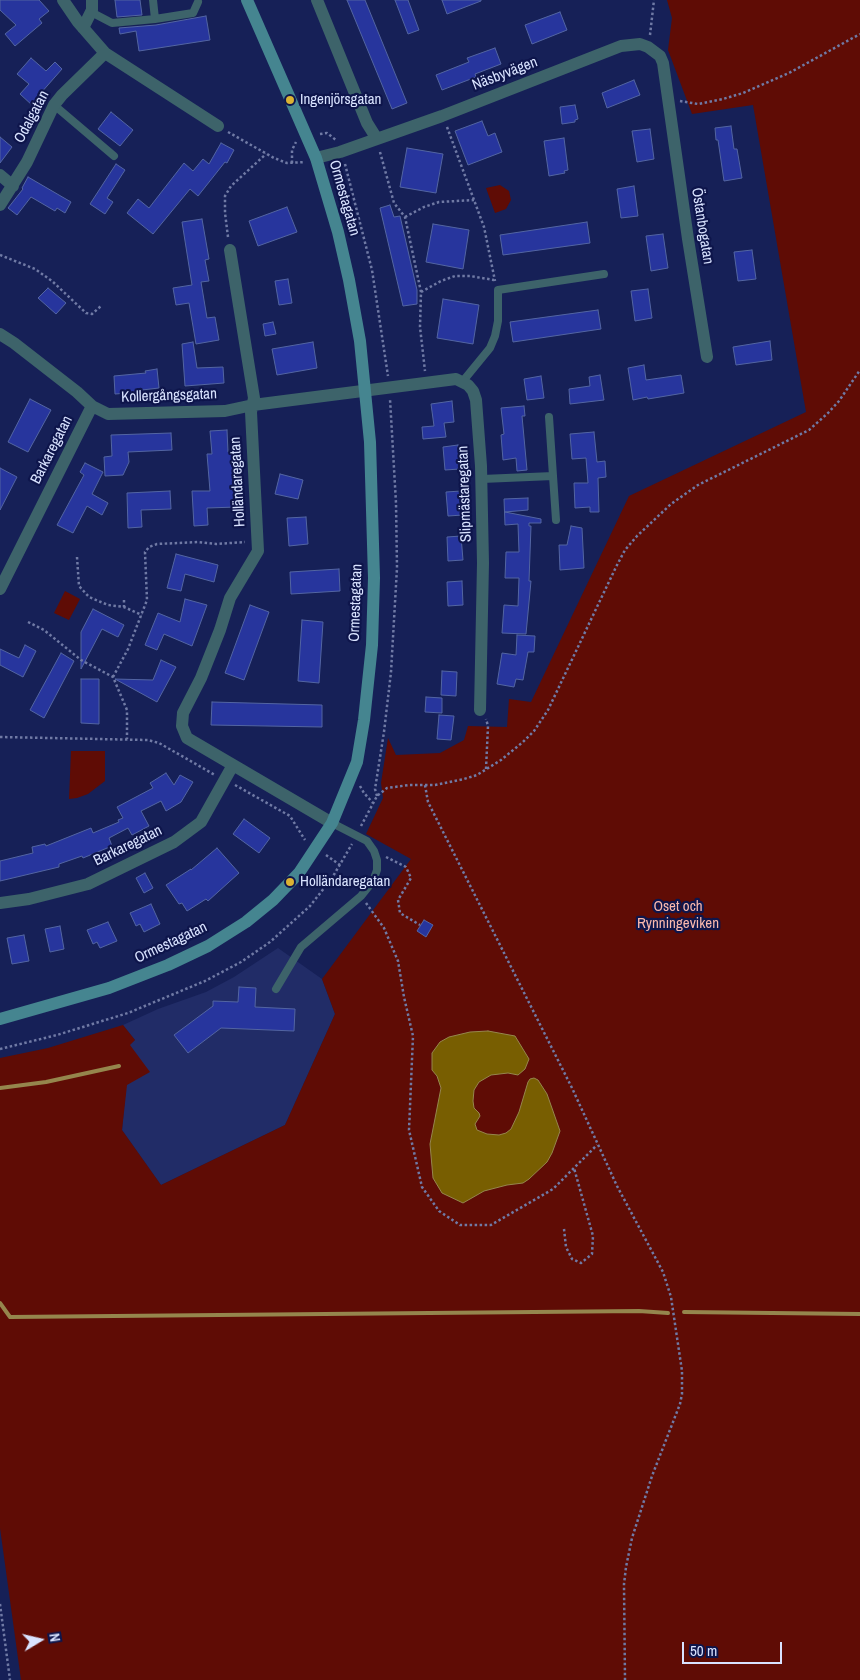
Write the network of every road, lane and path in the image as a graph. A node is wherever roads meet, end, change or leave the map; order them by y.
1 (63, 0) edge
2 (153, 0) edge
3 (247, 0) edge
4 (317, 0) edge
5 (654, 0) edge
6 (198, 2) dead end
7 (92, 6) edge
8 (155, 19) junction
9 (83, 28) junction
10 (860, 34) edge
11 (648, 47) junction
12 (105, 53) junction
13 (668, 100) junction
14 (54, 105) junction
15 (442, 116) junction
16 (218, 126) joint
17 (377, 139) junction
18 (266, 154) junction
19 (114, 156) dead end
20 (311, 160) junction
21 (0, 175) edge
22 (13, 186) junction
23 (474, 200) junction
24 (0, 205) edge
25 (404, 217) junction
26 (230, 250) joint
27 (0, 255) edge
28 (604, 274) dead end
29 (494, 280) junction
30 (498, 290) junction
31 (421, 292) junction
32 (101, 306) dead end
33 (0, 334) edge
34 (707, 357) dead end
35 (860, 370) edge
36 (463, 381) junction
37 (426, 382) junction
38 (365, 390) junction
39 (253, 405) junction
40 (92, 406) junction
41 (549, 417) dead end
42 (552, 476) junction
43 (482, 479) junction
44 (556, 520) dead end
45 (257, 542) junction
46 (78, 557) dead end
47 (0, 588) edge
48 (124, 600) dead end
49 (124, 607) junction
50 (142, 615) junction
51 (28, 622) dead end
52 (113, 677) junction
53 (480, 710) joint
54 (0, 737) edge
55 (127, 739) junction
56 (234, 765) junction
57 (486, 769) junction
58 (225, 780) junction
59 (360, 785) dead end
60 (425, 786) junction
61 (377, 796) dead end
62 (373, 803) dead end
63 (332, 823) junction
64 (316, 848) junction
65 (374, 851) junction
66 (340, 865) dead end
67 (361, 896) junction
68 (0, 903) edge
69 (420, 925) dead end
70 (276, 989) dead end
71 (0, 1019) edge
72 (597, 1145) junction
73 (574, 1168) junction
74 (564, 1229) dead end
75 (0, 1604) edge
76 (10, 1680) edge
77 (625, 1680) edge

1 - 9 street
2 - 8 lane
3 - 20 street, Ormestagatan
4 - 17 street
5 - 11 path
6 - 8 lane
7 - 8 lane
7 - 9 street
9 - 12 street
10 - 13 path
11 - 13 street
11 - 15 street, Näsbyvägen
12 - 14 street, Odalgatan
12 - 16 street
13 - 34 street, Östanbogatan
14 - 19 lane
14 - 22 street, Odalgatan
15 - 17 street, Näsbyvägen
15 - 23 path
16 - 18 path
17 - 20 street, Näsbyvägen
17 - 25 path
18 - 20 path
18 - 26 path
20 - 38 street, Ormestagatan
21 - 22 street
22 - 24 street, Odalgatan
23 - 25 path
23 - 29 path
25 - 31 path
26 - 39 street, Holländaregatan
27 - 32 path
28 - 30 lane
29 - 30 path
29 - 31 path
30 - 36 lane
31 - 37 path
33 - 40 street, Kollergångsgatan
35 - 57 path
36 - 37 street
36 - 43 street, Slipmästaregatan
37 - 38 street
38 - 39 street, Kollergångsgatan
38 - 63 street, Ormestagatan
39 - 40 street, Kollergångsgatan
39 - 45 street, Holländaregatan
40 - 47 street, Barkaregatan
41 - 42 lane
42 - 43 lane
42 - 44 lane
43 - 53 street, Slipmästaregatan
45 - 50 path
45 - 56 street, Holländaregatan
46 - 49 path
48 - 49 path
49 - 50 path
50 - 52 path
51 - 52 path
52 - 55 path
53 - 57 path
54 - 55 path
55 - 58 path
56 - 58 street, Barkaregatan
56 - 63 street, Holländaregatan
57 - 60 path
58 - 64 path
58 - 68 street, Barkaregatan
59 - 62 path
60 - 61 path
60 - 72 path
63 - 64 street, Ormestagatan
63 - 65 lane
64 - 66 path
64 - 71 street, Ormestagatan
65 - 67 lane
65 - 69 path
67 - 70 lane
67 - 73 path
72 - 73 path
72 - 77 path
73 - 74 path
75 - 76 path

